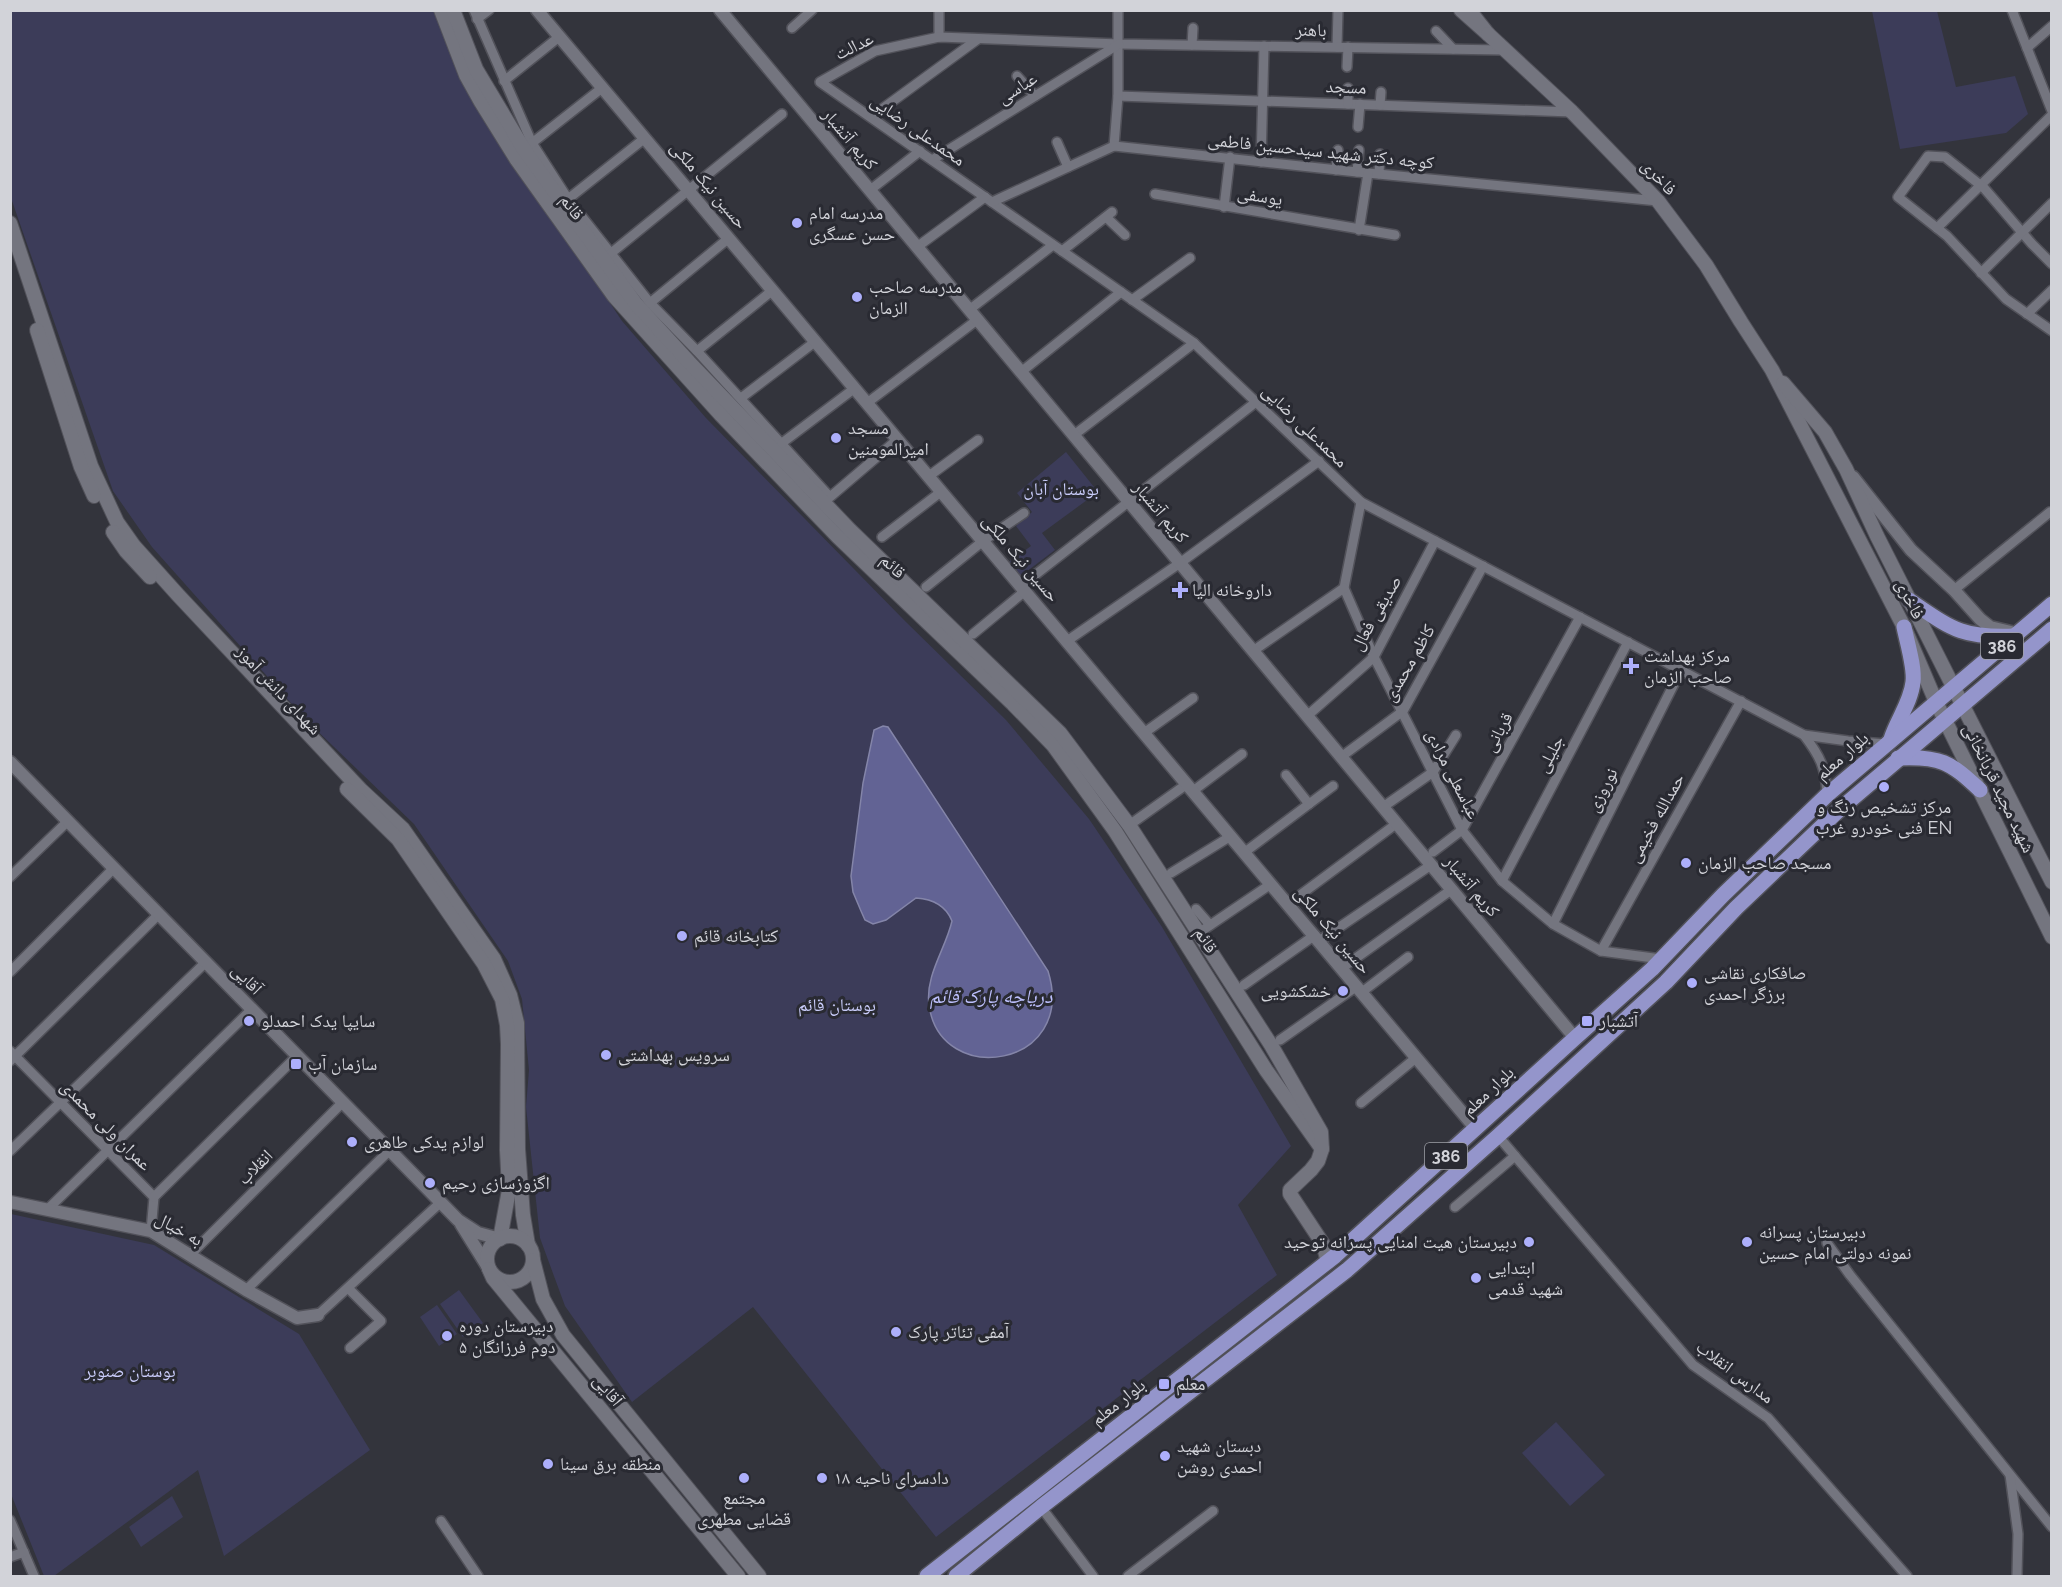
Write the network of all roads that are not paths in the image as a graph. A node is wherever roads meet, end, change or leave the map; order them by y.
1 (441, 10) edge
2 (453, 10) edge
3 (489, 10) edge
4 (537, 10) edge
5 (720, 10) edge
6 (812, 10) edge
7 (939, 10) edge
8 (1118, 10) edge
9 (1338, 10) edge
10 (1461, 10) edge
11 (1469, 10) edge
12 (2012, 10) edge
13 (476, 15) edge
14 (2052, 26) edge
15 (792, 28) dead end
16 (1193, 28) dead end
17 (1436, 31) dead end
18 (1488, 34) junction
19 (560, 37) junction
20 (939, 38) junction
21 (978, 39) junction
22 (1119, 44) junction
23 (1192, 45) junction
24 (1264, 46) junction
25 (1337, 47) junction
26 (1348, 47) junction
27 (2027, 48) junction
28 (1453, 49) junction
29 (1503, 50) junction
30 (1347, 67) dead end
31 (1017, 76) dead end
32 (504, 81) junction
33 (820, 82) joint
34 (602, 88) junction
35 (1348, 88) dead end
36 (1381, 92) dead end
37 (1035, 96) junction
38 (1118, 96) junction
39 (1263, 101) junction
40 (1348, 104) junction
41 (1360, 104) junction
42 (1380, 105) junction
43 (1572, 112) junction
44 (2052, 113) edge
45 (782, 114) dead end
46 (871, 117) junction
47 (1359, 127) dead end
48 (645, 138) junction
49 (1057, 142) dead end
50 (532, 143) junction
51 (1114, 146) junction
52 (1338, 150) dead end
53 (1359, 150) dead end
54 (920, 152) junction
55 (1380, 154) dead end
56 (1230, 157) junction
57 (932, 160) junction
58 (1261, 162) junction
59 (1068, 167) junction
60 (1336, 170) junction
61 (1357, 172) junction
62 (1368, 173) junction
63 (1379, 174) junction
64 (1980, 185) junction
65 (874, 187) dead end
66 (689, 190) junction
67 (1155, 194) dead end
68 (568, 199) junction
69 (989, 200) junction
70 (1658, 201) junction
71 (2052, 203) edge
72 (1224, 207) junction
73 (10, 223) edge
74 (1936, 228) junction
75 (1359, 230) junction
76 (2022, 233) junction
77 (1125, 234) dead end
78 (1395, 235) dead end
79 (729, 238) junction
80 (921, 244) dead end
81 (1053, 245) junction
82 (10, 248) edge
83 (1062, 251) junction
84 (610, 254) junction
85 (1190, 258) dead end
86 (2052, 264) edge
87 (1981, 273) junction
88 (773, 290) junction
89 (2052, 290) edge
90 (1121, 292) junction
91 (1132, 300) junction
92 (650, 303) junction
93 (2027, 314) junction
94 (973, 315) junction
95 (2052, 331) edge
96 (816, 341) junction
97 (1194, 343) junction
98 (697, 351) junction
99 (1772, 370) junction
100 (1021, 372) junction
101 (855, 388) junction
102 (741, 398) junction
103 (1256, 402) junction
104 (867, 403) junction
105 (1074, 435) junction
106 (898, 439) junction
107 (978, 440) dead end
108 (783, 443) junction
109 (1319, 461) junction
110 (1846, 469) junction
111 (929, 476) junction
112 (942, 491) junction
113 (1129, 502) junction
114 (1361, 502) junction
115 (1024, 513) dead end
116 (2052, 513) edge
117 (882, 537) dead end
118 (983, 540) junction
119 (1435, 541) junction
120 (1180, 563) junction
121 (1482, 566) junction
122 (926, 587) dead end
123 (1023, 588) junction
124 (1344, 588) junction
125 (1954, 590) junction
126 (1909, 600) junction
127 (2052, 604) edge
128 (1580, 617) junction
129 (1904, 627) junction
130 (2052, 629) edge
131 (973, 634) dead end
132 (2016, 634) junction
133 (1067, 641) junction
134 (1628, 642) junction
135 (1253, 651) junction
136 (1374, 657) junction
137 (1681, 670) junction
138 (1953, 688) junction
139 (1193, 698) dead end
140 (1741, 701) junction
141 (1936, 702) junction
142 (1961, 705) junction
143 (1403, 711) junction
144 (1307, 716) junction
145 (1945, 719) junction
146 (1144, 733) junction
147 (1456, 735) dead end
148 (1804, 735) junction
149 (1888, 742) junction
150 (1242, 754) dead end
151 (1341, 757) junction
152 (1898, 758) junction
153 (13, 769) edge
154 (1433, 772) junction
155 (1286, 775) dead end
156 (1333, 786) dead end
157 (1190, 787) junction
158 (1980, 790) junction
159 (1827, 795) junction
160 (1310, 804) junction
161 (1383, 807) junction
162 (68, 821) junction
163 (1135, 821) dead end
164 (1396, 824) junction
165 (1462, 830) junction
166 (1231, 836) junction
167 (1245, 852) junction
168 (1432, 852) dead end
169 (1431, 865) junction
170 (114, 868) junction
171 (1171, 873) dead end
172 (10, 877) edge
173 (1502, 881) junction
174 (2052, 882) edge
175 (1271, 884) junction
176 (1452, 890) junction
177 (1288, 904) junction
178 (1196, 909) dead end
179 (159, 914) junction
180 (1553, 924) junction
181 (2052, 937) edge
182 (1317, 938) junction
183 (1601, 951) junction
184 (1408, 957) dead end
185 (1661, 959) junction
186 (206, 962) junction
187 (1342, 968) junction
188 (10, 972) edge
189 (1244, 985) dead end
190 (1359, 989) junction
191 (252, 1009) junction
192 (1575, 1038) junction
193 (1280, 1040) dead end
194 (12, 1056) edge
195 (297, 1056) junction
196 (1417, 1058) junction
197 (61, 1102) junction
198 (343, 1102) junction
199 (1361, 1103) dead end
200 (1476, 1129) junction
201 (1498, 1136) junction
202 (512, 1149) junction
203 (1322, 1149) junction
204 (107, 1150) junction
205 (390, 1150) junction
206 (10, 1151) edge
207 (1515, 1156) junction
208 (154, 1197) junction
209 (10, 1202) edge
210 (441, 1202) junction
211 (1455, 1207) dead end
212 (49, 1208) junction
213 (458, 1221) junction
214 (151, 1231) junction
215 (500, 1239) junction
216 (1827, 1243) dead end
217 (528, 1245) junction
218 (190, 1255) junction
219 (532, 1260) junction
220 (1328, 1262) junction
221 (489, 1269) junction
222 (348, 1288) junction
223 (246, 1290) junction
224 (318, 1315) joint
225 (351, 1348) dead end
226 (2010, 1475) junction
227 (1041, 1507) junction
228 (1213, 1511) dead end
229 (10, 1520) edge
230 (441, 1521) dead end
231 (2052, 1527) edge
232 (24, 1552) junction
233 (10, 1557) edge
234 (34, 1576) edge
235 (478, 1576) edge
236 (738, 1576) edge
237 (759, 1576) edge
238 (927, 1576) edge
239 (956, 1576) edge
240 (1093, 1576) edge
241 (1128, 1576) edge
242 (1907, 1576) edge
243 (2018, 1576) edge

1 - 203 main road, قائم
2 - 203 main road, قائم
3 - 13 street
4 - 19 street, حسین نیک ملکی
5 - 94 street, کریم آتشبار
6 - 15 street
7 - 20 street
8 - 22 street
9 - 25 street
10 - 18 main road, فاخری
11 - 18 main road, فاخری
12 - 27 street
13 - 32 street
14 - 27 street
16 - 23 street
17 - 28 street
18 - 29 main road, فاخری
19 - 32 street
19 - 34 street, حسین نیک ملکی
20 - 21 street, عدالت
20 - 33 street, عدالت
21 - 22 street, عدالت
21 - 46 street
22 - 23 street, باهنر
22 - 37 street, عباسی
22 - 38 street
23 - 24 street, باهنر
24 - 25 street, باهنر
24 - 39 street
25 - 26 street, باهنر
26 - 28 street, باهنر
26 - 30 street
27 - 44 street
28 - 29 street, باهنر
29 - 43 main road, فاخری
31 - 37 street
32 - 50 street
33 - 46 street, محمدعلی رضایی
34 - 48 street, حسین نیک ملکی
34 - 50 street
35 - 40 street
36 - 42 street
37 - 57 street, عباسی
38 - 39 street, مسجد
38 - 51 street
39 - 40 street, مسجد
39 - 58 street
40 - 41 street, مسجد
41 - 42 street, مسجد
41 - 47 street
42 - 43 street, مسجد
43 - 70 main road, فاخری
44 - 64 street
45 - 66 street
46 - 54 street, محمدعلی رضایی
48 - 66 street, حسین نیک ملکی
48 - 68 street
49 - 59 street
50 - 68 street
51 - 56 street, کوچه دکتر شهید سیدحسین فاطمی
51 - 59 street, کوچه دکتر شهید سیدحسین فاطمی
52 - 60 street
53 - 61 street
54 - 57 street, محمدعلی رضایی
54 - 65 street
55 - 63 street
56 - 58 street, کوچه دکتر شهید سیدحسین فاطمی
56 - 72 street
57 - 69 street, محمدعلی رضایی
58 - 60 street, کوچه دکتر شهید سیدحسین فاطمی
59 - 69 street, کوچه دکتر شهید سیدحسین فاطمی
60 - 61 street, کوچه دکتر شهید سیدحسین فاطمی
61 - 62 street, کوچه دکتر شهید سیدحسین فاطمی
62 - 63 street, کوچه دکتر شهید سیدحسین فاطمی
62 - 75 street
63 - 70 street, کوچه دکتر شهید سیدحسین فاطمی
64 - 74 street
64 - 74 street
64 - 76 street
66 - 79 street, حسین نیک ملکی
66 - 84 street
67 - 72 street, یوسفی
68 - 84 street
69 - 80 street, کوچه دکتر شهید سیدحسین فاطمی
69 - 81 street, محمدعلی رضایی
70 - 99 main road, فاخری
71 - 76 street
72 - 75 street, یوسفی
73 - 202 main road
74 - 87 street
75 - 78 street, یوسفی
76 - 86 street
76 - 87 street
77 - 83 street
79 - 88 street, حسین نیک ملکی
79 - 92 street
81 - 83 street, محمدعلی رضایی
81 - 94 street
82 - 202 main road, شهدای دانش آموز
83 - 90 street, محمدعلی رضایی
84 - 92 street
85 - 91 street
87 - 93 street
88 - 96 street, حسین نیک ملکی
88 - 98 street
89 - 93 street
90 - 91 street, محمدعلی رضایی
90 - 100 street
91 - 97 street, محمدعلی رضایی
92 - 98 street
93 - 95 street
94 - 100 street, کریم آتشبار
94 - 104 street
96 - 101 street, حسین نیک ملکی
96 - 102 street
97 - 103 street, محمدعلی رضایی
97 - 105 street
98 - 102 street
99 - 110 main road, فاخری
99 - 129 main road, فاخری
100 - 105 street, کریم آتشبار
101 - 104 street, حسین نیک ملکی
101 - 108 street
102 - 108 street
103 - 109 street, محمدعلی رضایی
103 - 113 street
104 - 106 street, حسین نیک ملکی
105 - 113 street, کریم آتشبار
106 - 108 street
106 - 111 street, حسین نیک ملکی
107 - 111 street
109 - 114 street, محمدعلی رضایی
109 - 120 street
110 - 125 street
110 - 126 main road, فاخری
111 - 112 street, حسین نیک ملکی
112 - 117 street
112 - 118 street, حسین نیک ملکی
113 - 120 street, کریم آتشبار
113 - 123 street
114 - 119 street, محمدعلی رضایی
114 - 124 street
115 - 118 street
116 - 125 street
118 - 122 street
118 - 123 street, حسین نیک ملکی
119 - 121 street, محمدعلی رضایی
119 - 136 street, صدیقی فعال
120 - 133 street
120 - 135 street, کریم آتشبار
121 - 128 street, محمدعلی رضایی
121 - 143 street, کاظم محمدی
123 - 131 street
123 - 133 street, حسین نیک ملکی
124 - 135 street
124 - 136 street, عباسعلی مرادی
125 - 132 street
126 - 132 main road
126 - 138 main road, فاخری
127 - 132 main road, بلوار معلم / 386
128 - 134 street, محمدعلی رضایی
128 - 165 street, قربانی
129 - 141 main road, فاخری
129 - 149 main road
130 - 142 main road, بلوار معلم / 386
132 - 138 main road, بلوار معلم / 386
133 - 146 street, حسین نیک ملکی
134 - 137 street, محمدعلی رضایی
134 - 173 street, جلیلی
135 - 144 street, کریم آتشبار
136 - 143 street, عباسعلی مرادی
136 - 144 street, صدیقی فعال
137 - 140 street, محمدعلی رضایی
137 - 180 street, نوروزی
138 - 141 main road, بلوار معلم / 386
138 - 142 main road, فاخری
139 - 146 street
140 - 148 street, محمدعلی رضایی
140 - 183 street, حمدالله فخیمی
141 - 145 main road, فاخری
141 - 149 main road, بلوار معلم / 386
142 - 145 main road, بلوار معلم / 386
142 - 174 main road, شهید مجید قربانخانی
143 - 151 street, کاظم محمدی
143 - 154 street, عباسعلی مرادی
144 - 151 street, کریم آتشبار
145 - 152 main road, بلوار معلم / 386
145 - 158 main road, شهید مجید قربانخانی
146 - 157 street, حسین نیک ملکی
147 - 154 street
148 - 149 street
148 - 159 street
149 - 159 main road, بلوار معلم / 386
150 - 157 street
151 - 161 street, کریم آتشبار
152 - 158 main road
152 - 201 main road, بلوار معلم / 386
153 - 162 street, آقایی
154 - 161 street
154 - 165 street, عباسعلی مرادی
155 - 160 street
156 - 160 street
157 - 163 street
157 - 166 street, حسین نیک ملکی
158 - 181 main road, شهید مجید قربانخانی
159 - 185 main road, بلوار معلم / 386
160 - 167 street
161 - 164 street, کریم آتشبار
162 - 170 street, آقایی
162 - 172 street
164 - 169 street, کریم آتشبار
164 - 177 street
165 - 168 street, قربانی
165 - 173 street, عباسعلی مرادی
166 - 167 street, حسین نیک ملکی
166 - 171 street
167 - 175 street, حسین نیک ملکی
169 - 176 street, کریم آتشبار
169 - 182 street
170 - 179 street, آقایی
170 - 188 street
173 - 180 street, عباسعلی مرادی
175 - 177 street, حسین نیک ملکی
175 - 178 street
176 - 187 street
176 - 192 street, کریم آتشبار
177 - 182 street, حسین نیک ملکی
179 - 186 street, آقایی
179 - 194 street
180 - 183 street, عباسعلی مرادی
182 - 187 street, حسین نیک ملکی
182 - 189 street
183 - 185 street, عباسعلی مرادی
184 - 190 street
185 - 192 main road, بلوار معلم / 386
186 - 191 street, آقایی
186 - 197 street
187 - 190 street, حسین نیک ملکی
190 - 193 street
190 - 196 street, حسین نیک ملکی
191 - 195 street, آقایی
191 - 204 street
192 - 200 main road, بلوار معلم / 386
194 - 197 street, عمران ولی محمدی
195 - 198 street, آقایی
195 - 208 street
196 - 199 street
196 - 200 street, حسین نیک ملکی
197 - 204 street, عمران ولی محمدی
197 - 206 street
198 - 205 street, آقایی
198 - 218 street, انقلاب
200 - 220 main road, بلوار معلم / 386
201 - 207 street, مدارس انقلاب
201 - 227 main road, بلوار معلم / 386
202 - 215 main road
202 - 217 main road
203 - 220 main road
204 - 208 street, عمران ولی محمدی
204 - 212 street
205 - 210 street, آقایی
205 - 223 street
207 - 211 street
207 - 242 street, مدارس انقلاب
208 - 214 street, عمران ولی محمدی
209 - 212 street, به خیال
210 - 213 street, آقایی
210 - 222 street
212 - 214 street, به خیال
213 - 215 street, آقایی
213 - 221 street, آقایی
214 - 218 street, به خیال
215 - 217 main road
215 - 221 main road
216 - 226 street
217 - 219 main road
218 - 223 street, به خیال
219 - 221 main road
219 - 237 main road, آقایی
220 - 238 main road, بلوار معلم / 386
221 - 236 main road, آقایی
222 - 224 street
222 - 225 street
223 - 224 street, به خیال
226 - 231 street
226 - 243 street
227 - 239 main road, بلوار معلم / 386
227 - 240 street
228 - 241 street
229 - 232 street
230 - 235 street
232 - 233 street
232 - 234 street

